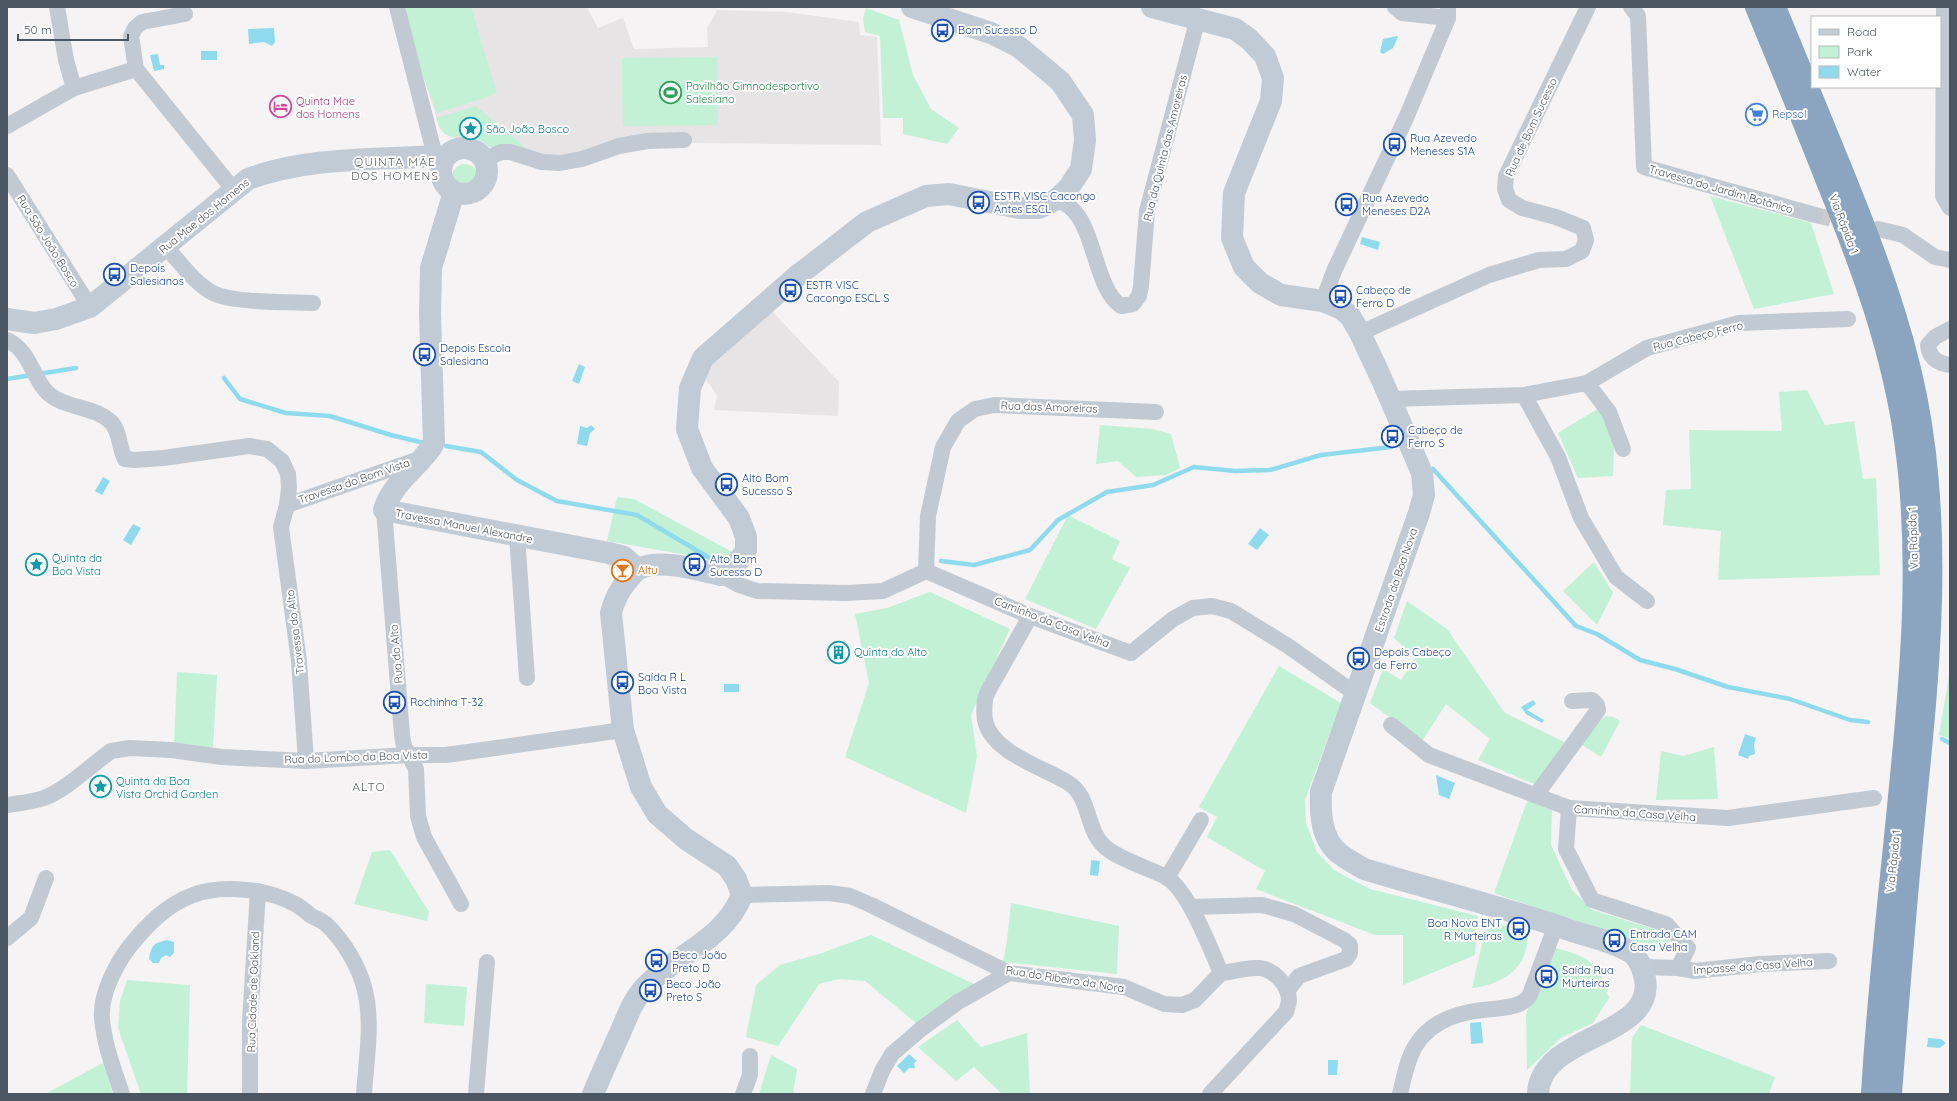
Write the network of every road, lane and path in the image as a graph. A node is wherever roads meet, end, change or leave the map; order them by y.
1 (57, 7) edge
2 (397, 7) edge
3 (912, 7) edge
4 (1152, 7) edge
5 (1395, 7) edge
6 (1588, 7) edge
7 (1631, 7) edge
8 (1756, 7) edge
9 (1775, 7) edge
10 (1944, 7) edge
11 (1448, 12) edge
12 (185, 14) dead end
13 (1198, 18) junction
14 (136, 69) junction
15 (74, 88) junction
16 (1947, 111) edge
17 (7, 126) edge
18 (684, 140) dead end
19 (439, 158) junction
20 (484, 160) junction
21 (7, 175) edge
22 (233, 189) junction
23 (454, 192) junction
24 (1057, 199) junction
25 (1950, 208) edge
26 (1816, 215) tunnel mouth
27 (1878, 229) dead end
28 (165, 246) junction
29 (1950, 260) edge
30 (1323, 301) junction
31 (313, 303) dead end
32 (90, 307) junction
33 (7, 319) edge
34 (1848, 319) dead end
35 (1950, 329) edge
36 (1360, 333) junction
37 (7, 340) edge
38 (1950, 365) edge
39 (1587, 383) junction
40 (1524, 395) junction
41 (1391, 399) junction
42 (1156, 412) dead end
43 (1623, 449) dead end
44 (423, 457) junction
45 (287, 505) junction
46 (384, 510) junction
47 (517, 536) junction
48 (637, 570) junction
49 (926, 570) junction
50 (721, 575) junction
51 (1647, 601) dead end
52 (1030, 616) junction
53 (527, 678) dead end
54 (1356, 694) junction
55 (1572, 701) dead end
56 (1392, 725) dead end
57 (623, 730) junction
58 (409, 755) junction
59 (306, 761) junction
60 (1536, 795) junction
61 (1874, 798) dead end
62 (7, 805) edge
63 (1569, 808) junction
64 (1201, 820) dead end
65 (46, 878) dead end
66 (1167, 878) junction
67 (258, 891) junction
68 (742, 895) junction
69 (461, 904) dead end
70 (1191, 907) junction
71 (1556, 925) junction
72 (7, 938) edge
73 (1829, 961) dead end
74 (487, 962) dead end
75 (1643, 967) junction
76 (1678, 968) junction
77 (1009, 973) junction
78 (1221, 973) junction
79 (1287, 991) junction
80 (750, 1056) dead end
81 (122, 1094) edge
82 (250, 1094) edge
83 (364, 1094) edge
84 (476, 1094) edge
85 (593, 1094) edge
86 (743, 1094) edge
87 (873, 1094) edge
88 (1210, 1094) edge
89 (1400, 1094) edge
90 (1538, 1094) edge
91 (1872, 1094) edge
92 (1891, 1094) edge

1 - 15 street
2 - 19 street
3 - 24 street
4 - 13 street, Estrada da Boa Nova
5 - 11 street
6 - 36 street, Rua de Bom Sucesso
7 - 26 street, Travessa do Jardim Botânico
8 - 91 highway, Via Rápida 1
9 - 92 highway, Via Rápida 1
10 - 16 street
11 - 30 street
12 - 14 street
13 - 24 street, Rua da Quinta das Amoreiras
13 - 30 street, Estrada da Boa Nova
14 - 15 street
14 - 22 street
15 - 17 street
16 - 25 street
18 - 20 street
19 - 20 street
19 - 22 street, Rua Mae dos Homens
19 - 23 street
20 - 23 street
21 - 32 street, Rua São João Bosco
22 - 28 street, Rua Mae dos Homens
23 - 44 street, Travessa Manuel Alexandre
24 - 50 street
27 - 29 street
28 - 31 street
28 - 32 street, Rua Mae dos Homens
30 - 36 street, Estrada da Boa Nova
32 - 33 street, Rua Mae dos Homens
34 - 39 street, Rua Cabeço Ferro
35 - 38 street
36 - 41 street, Estrada da Boa Nova
37 - 45 street, Travessa do Bom Vista
39 - 40 street, Rua Cabeço Ferro
39 - 43 street
40 - 41 street, Rua Cabeço Ferro
40 - 51 street
41 - 54 street, Estrada da Boa Nova
42 - 49 street, Rua das Amoreiras
44 - 45 street, Travessa do Bom Vista
44 - 46 street, Travessa Manuel Alexandre
45 - 59 street, Travessa do Alto
46 - 47 street, Travessa Manuel Alexandre
46 - 58 street, Rua do Alto
47 - 48 street, Travessa Manuel Alexandre
47 - 53 street
48 - 50 street
48 - 57 street
49 - 50 street
49 - 52 street, Caminho da Casa Velha
52 - 54 street, Caminho da Casa Velha
52 - 66 street
54 - 71 street, Estrada da Boa Nova
55 - 60 street
56 - 60 street, Caminho da Casa Velha
57 - 58 street, Rua do Lombo da Boa Vista
57 - 68 street
58 - 59 street, Rua do Lombo da Boa Vista
58 - 69 street, Rua do Alto
59 - 62 street, Rua do Lombo da Boa Vista
60 - 63 street, Caminho da Casa Velha
61 - 63 street, Caminho da Casa Velha
63 - 76 street
64 - 66 street
65 - 72 street
66 - 70 street
67 - 81 street
67 - 82 street, Rua Cidade de Oakland
67 - 83 street
68 - 77 street, Rua do Ribeiro da Nora
68 - 85 street
70 - 78 street
70 - 79 street
71 - 75 street, Estrada da Boa Nova
71 - 89 street
73 - 76 street, Impasse da Casa Velha
74 - 84 street
75 - 76 street, Impasse da Casa Velha
75 - 90 street
77 - 78 street, Rua do Ribeiro da Nora
77 - 87 street
78 - 79 street
79 - 88 street
80 - 86 street

